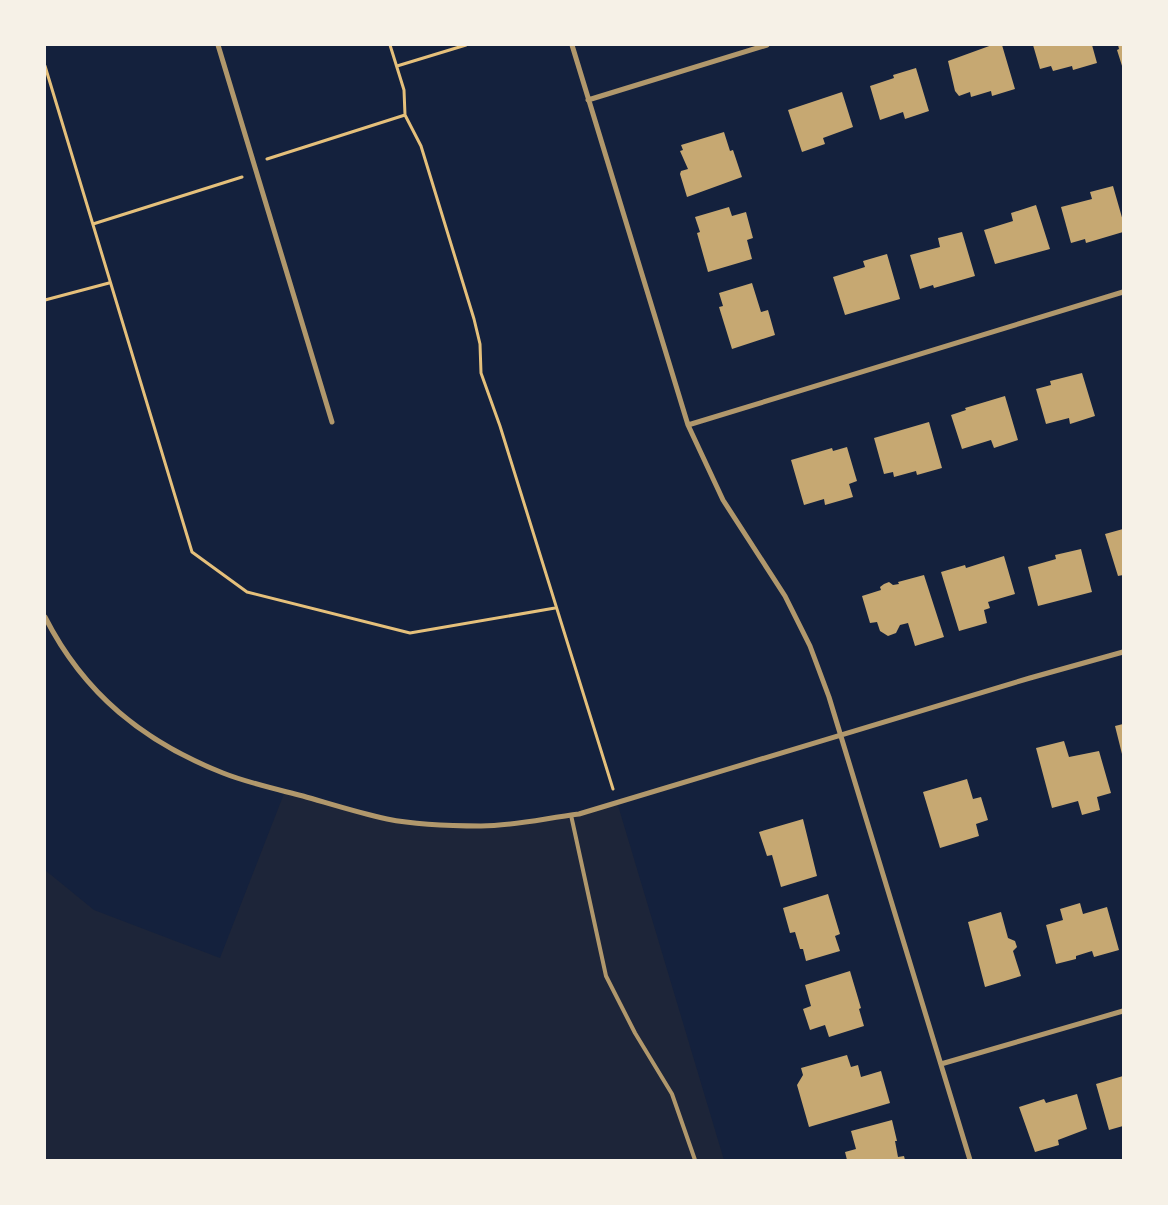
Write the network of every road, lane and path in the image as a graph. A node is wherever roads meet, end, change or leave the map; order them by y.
1 (218, 45) edge
2 (390, 45) edge
3 (466, 45) edge
4 (572, 45) edge
5 (767, 45) edge
6 (45, 66) edge
7 (396, 66) junction
8 (588, 100) junction
9 (405, 115) junction
10 (254, 164) junction
11 (257, 172) junction
12 (93, 224) junction
13 (110, 283) junction
14 (1123, 292) edge
15 (45, 300) edge
16 (332, 422) dead end
17 (688, 425) junction
18 (555, 608) junction
19 (45, 617) edge
20 (1123, 652) edge
21 (840, 735) junction
22 (617, 802) junction
23 (571, 815) junction
24 (1123, 1011) edge
25 (941, 1064) junction
26 (695, 1160) edge
27 (970, 1160) edge

1 - 10 street
2 - 7 path
3 - 7 path
4 - 8 street
5 - 8 street
6 - 12 path
7 - 9 path
8 - 17 street
9 - 10 path
9 - 18 path
10 - 11 street
11 - 12 path
11 - 16 street
12 - 13 path
13 - 15 path
13 - 18 path
14 - 17 street
17 - 21 street
18 - 22 path
19 - 23 street
20 - 21 street
21 - 22 street
21 - 25 street
22 - 23 street
23 - 26 lane
24 - 25 street
25 - 27 street

